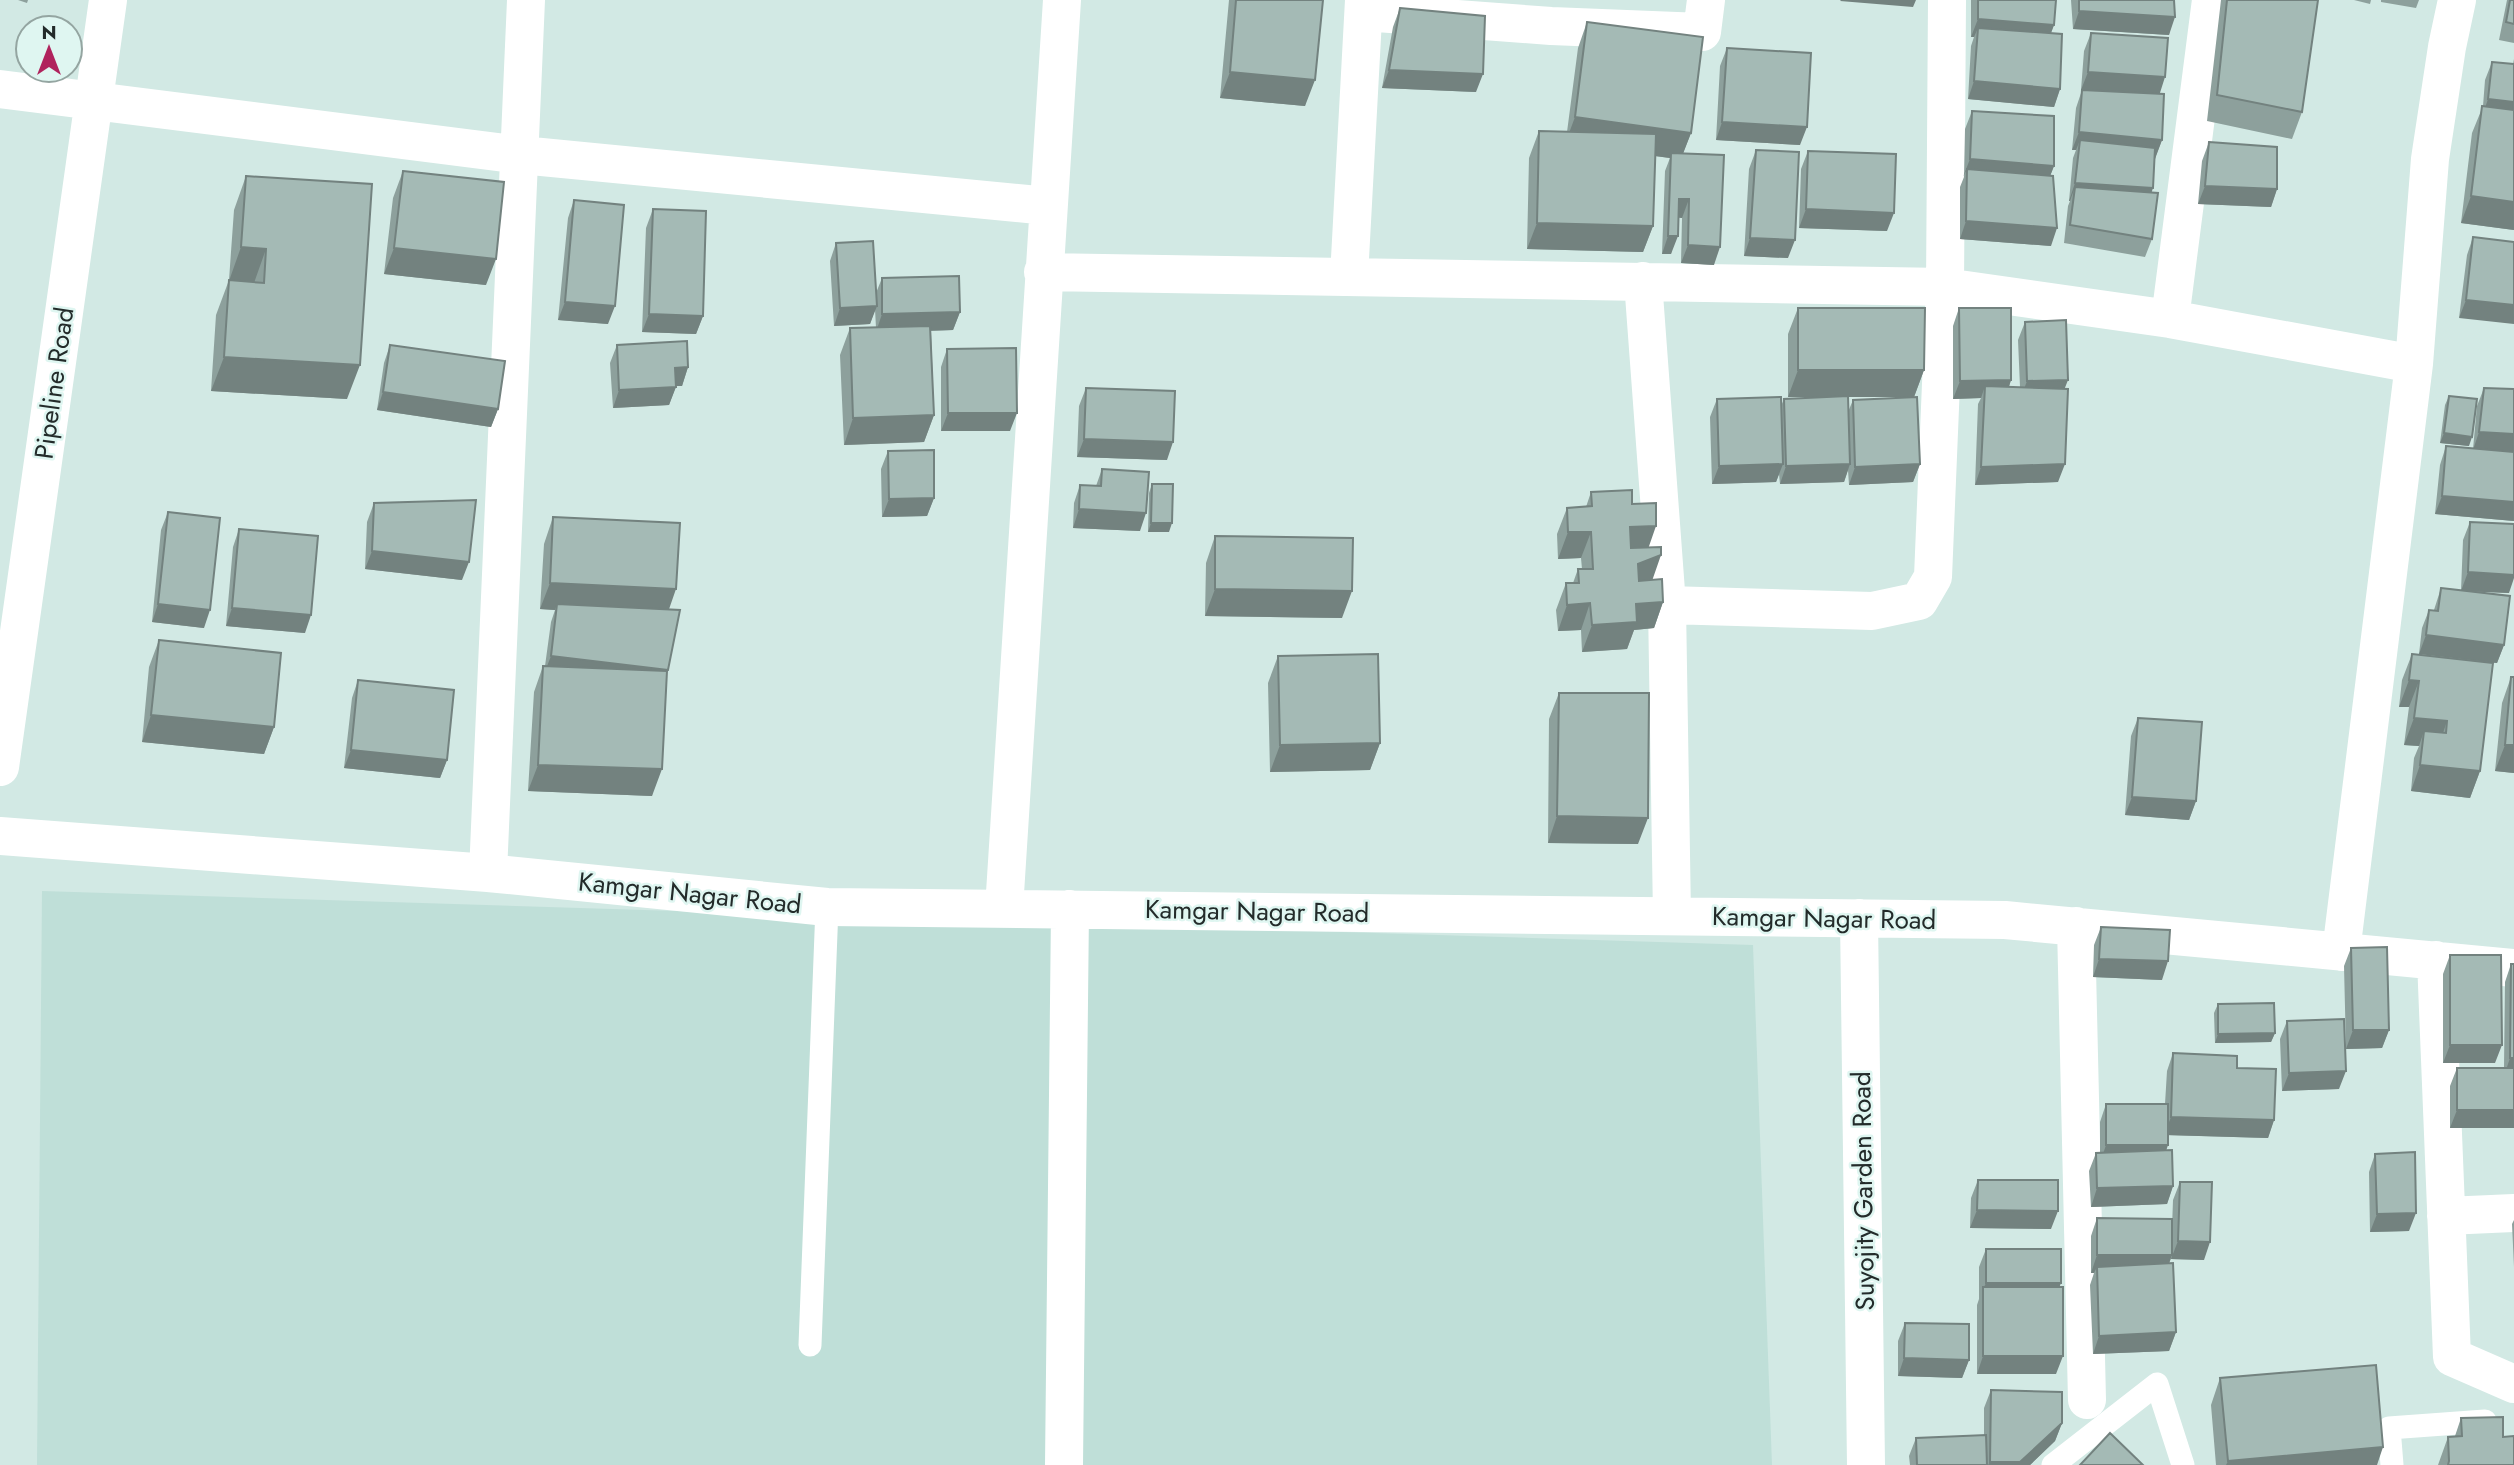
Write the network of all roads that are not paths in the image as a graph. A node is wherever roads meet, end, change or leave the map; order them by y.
1 (108, 0) edge
2 (526, 0) edge
3 (1062, 0) edge
4 (1706, 0) edge
5 (1947, 0) edge
6 (2211, 0) edge
7 (2457, 0) edge
8 (1364, 6) edge
9 (0, 89) edge
10 (93, 101) junction
11 (520, 155) junction
12 (1048, 206) junction
13 (1043, 272) junction
14 (1349, 277) junction
15 (1643, 281) junction
16 (1945, 287) junction
17 (2170, 318) junction
18 (2414, 364) junction
19 (1667, 605) junction
20 (0, 767) edge
21 (0, 836) edge
22 (488, 873) junction
23 (827, 906) junction
24 (1004, 909) junction
25 (1070, 909) junction
26 (1672, 916) junction
27 (1859, 918) junction
28 (2076, 926) junction
29 (2341, 952) junction
30 (2436, 960) junction
31 (2514, 968) edge
32 (2514, 1213) edge
33 (2446, 1216) junction
34 (810, 1345) dead end
35 (2514, 1384) edge
36 (2087, 1400) dead end
37 (2485, 1421) edge
38 (1064, 1465) edge
39 (1866, 1465) edge
40 (2053, 1465) edge
41 (2183, 1465) edge
42 (2392, 1465) edge

1 - 10 street, Pipeline Road
2 - 11 street
3 - 12 street
4 - 8 street
5 - 16 street
6 - 17 street
7 - 18 street
8 - 14 street
9 - 10 street
10 - 11 street
10 - 20 street, Pipeline Road
11 - 12 street
11 - 22 street
12 - 13 street
13 - 14 street
13 - 24 street
14 - 15 street
15 - 16 street
15 - 19 street
16 - 17 street
16 - 19 street
17 - 18 street
18 - 29 street
19 - 26 street
21 - 22 street, Kamgar Nagar Road
22 - 23 street, Kamgar Nagar Road
23 - 24 street, Kamgar Nagar Road
23 - 34 lane
24 - 25 street, Kamgar Nagar Road
25 - 26 street, Kamgar Nagar Road
25 - 38 street
26 - 27 street, Kamgar Nagar Road
27 - 28 street, Kamgar Nagar Road
27 - 39 street, Suyojity Garden Road
28 - 29 street, Kamgar Nagar Road
28 - 36 street
29 - 30 street, Kamgar Nagar Road
30 - 31 street, Kamgar Nagar Road
30 - 33 street
32 - 33 street
33 - 35 street
37 - 42 lane
40 - 41 lane

